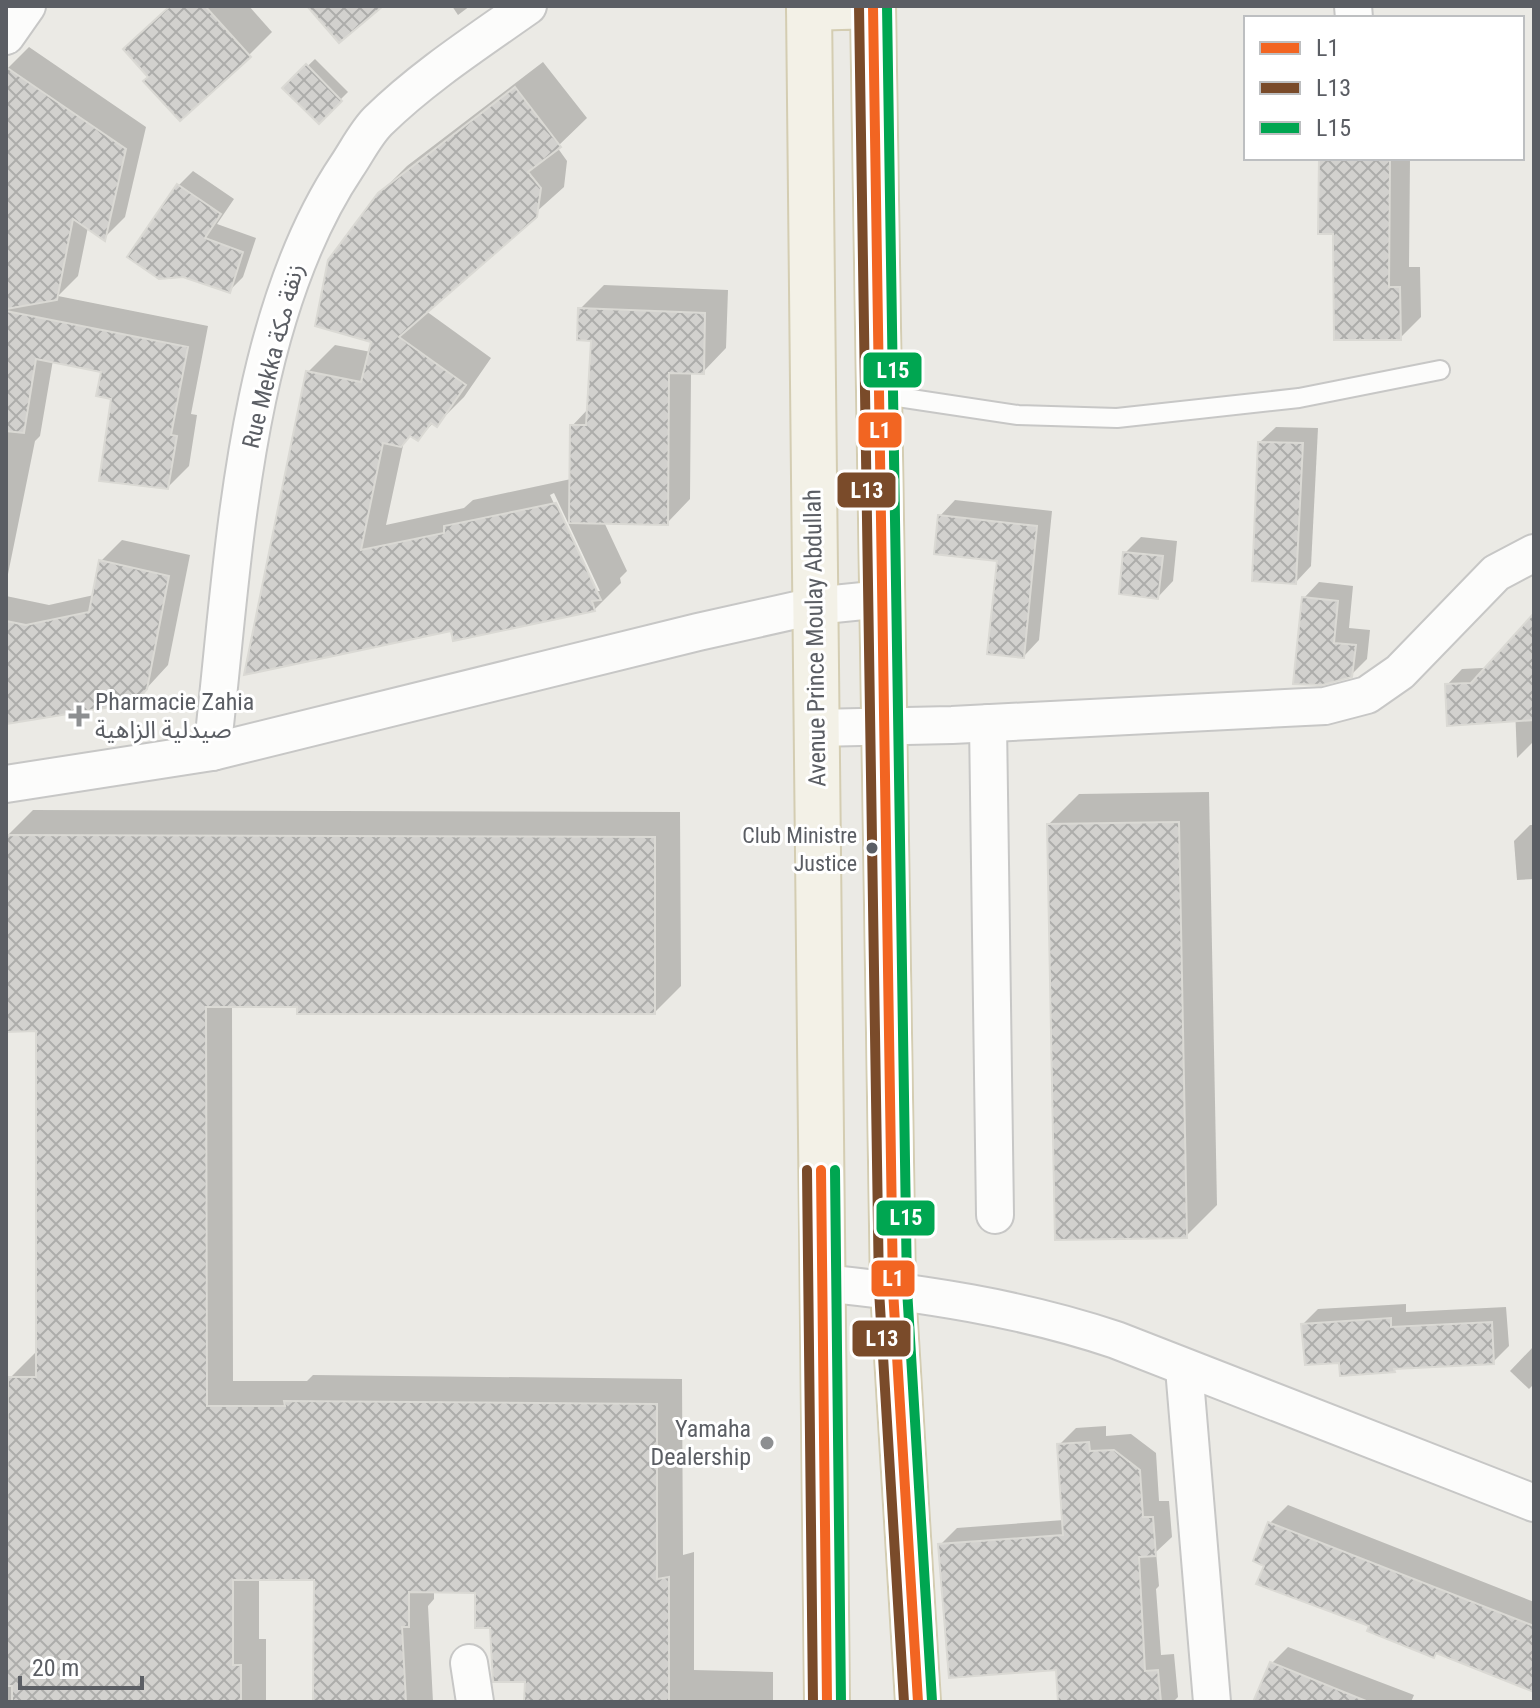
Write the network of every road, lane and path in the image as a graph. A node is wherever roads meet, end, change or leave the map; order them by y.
1 (27, 6) edge
2 (528, 6) edge
3 (873, 6) edge
4 (809, 7) edge
5 (6, 36) edge
6 (1440, 370) dead end
7 (878, 394) junction
8 (1534, 553) edge
9 (883, 599) junction
10 (814, 606) junction
11 (988, 723) junction
12 (887, 727) junction
13 (815, 728) junction
14 (212, 752) junction
15 (6, 784) edge
16 (995, 1215) dead end
17 (822, 1283) junction
18 (893, 1290) junction
19 (1184, 1368) junction
20 (1534, 1503) edge
21 (469, 1663) dead end
22 (475, 1702) edge
23 (827, 1702) edge
24 (918, 1702) edge
25 (1212, 1702) edge

1 - 5 street
2 - 14 street, Rue Mekka زنقة مكة
3 - 4 main road
3 - 7 main road
4 - 10 main road, Avenue Prince Moulay Abdullah
6 - 7 lane
7 - 9 main road
8 - 11 street
9 - 10 street
9 - 12 main road
10 - 13 main road, Avenue Prince Moulay Abdullah
10 - 14 street
11 - 12 street
11 - 16 street
12 - 13 street
12 - 18 main road
13 - 17 main road, Avenue Prince Moulay Abdullah
14 - 15 street
17 - 18 street
17 - 23 main road, Avenue Prince Moulay Abdullah
18 - 19 street
18 - 24 main road
19 - 20 street
19 - 25 street
21 - 22 street

